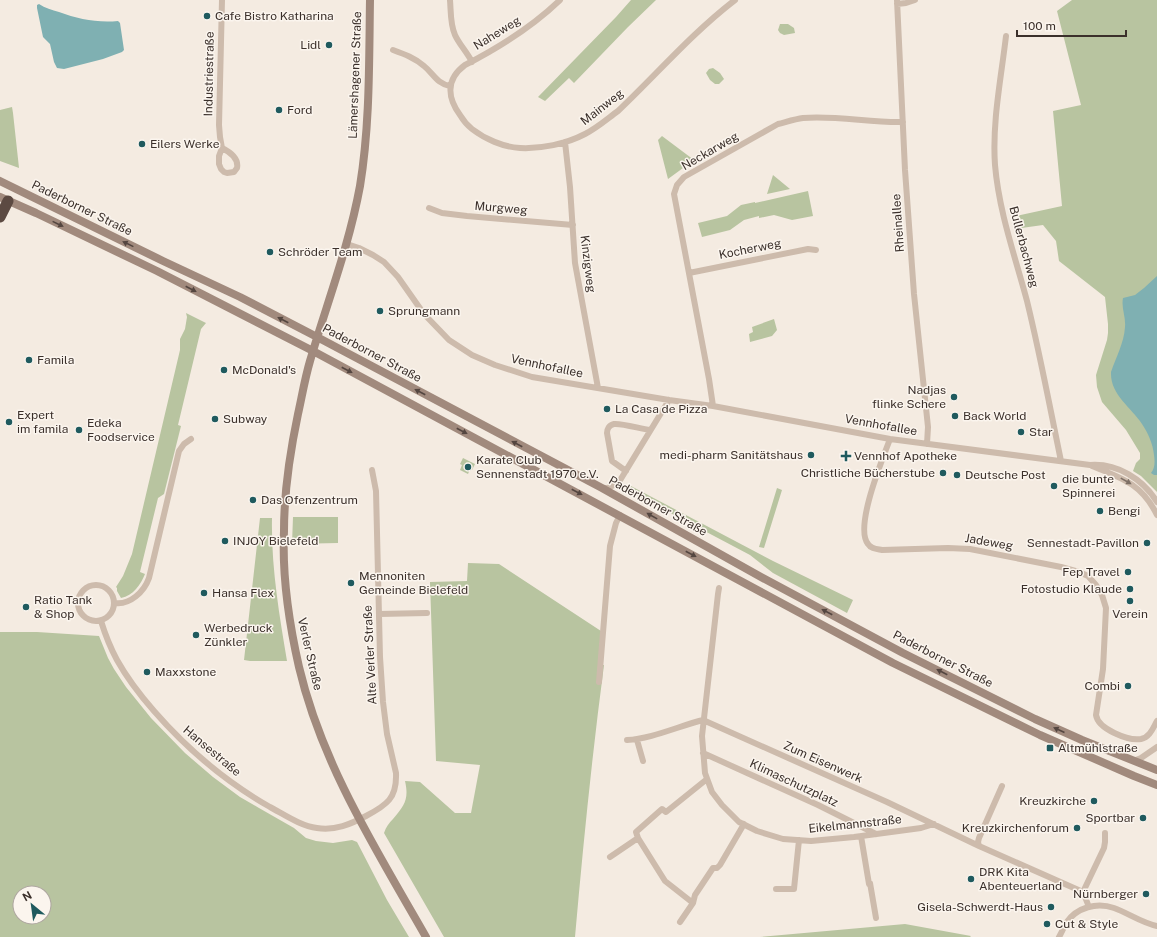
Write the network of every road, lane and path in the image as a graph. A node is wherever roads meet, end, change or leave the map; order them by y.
1 (222, 0) edge
2 (370, 0) edge
3 (450, 0) edge
4 (560, 0) edge
5 (735, 0) edge
6 (915, 0) edge
7 (897, 2) edge
8 (1006, 36) dead end
9 (393, 50) dead end
10 (472, 62) junction
11 (450, 86) junction
12 (903, 122) junction
13 (565, 142) junction
14 (222, 148) dead end
15 (0, 181) edge
16 (14, 188) junction
17 (4, 199) edge
18 (429, 208) dead end
19 (0, 217) edge
20 (573, 225) junction
21 (347, 244) junction
22 (816, 250) dead end
23 (689, 273) junction
24 (317, 338) junction
25 (313, 351) junction
26 (598, 388) junction
27 (669, 400) junction
28 (713, 406) junction
29 (650, 430) junction
30 (191, 439) dead end
31 (890, 439) junction
32 (927, 444) junction
33 (1061, 461) junction
34 (1090, 466) junction
35 (372, 470) dead end
36 (626, 471) junction
37 (602, 488) junction
38 (1157, 502) edge
39 (620, 515) junction
40 (1157, 515) edge
41 (719, 588) dead end
42 (115, 603) junction
43 (427, 613) dead end
44 (379, 614) junction
45 (101, 620) junction
46 (599, 682) dead end
47 (703, 720) junction
48 (1157, 720) edge
49 (627, 740) dead end
50 (637, 740) junction
51 (1157, 747) edge
52 (703, 753) junction
53 (643, 761) dead end
54 (1133, 761) junction
55 (1157, 770) edge
56 (707, 779) junction
57 (1157, 785) edge
58 (1002, 786) dead end
59 (359, 819) junction
60 (744, 824) junction
61 (934, 824) junction
62 (1105, 833) dead end
63 (876, 834) junction
64 (861, 836) junction
65 (638, 838) junction
66 (799, 840) junction
67 (979, 846) junction
68 (610, 857) dead end
69 (776, 890) dead end
70 (1083, 892) junction
71 (692, 903) junction
72 (1089, 907) junction
73 (876, 918) dead end
74 (680, 922) dead end
75 (1157, 926) edge
76 (426, 937) edge
77 (1059, 937) edge

1 - 14 street, Industriestraße
2 - 21 main road, Lämershagener Straße
3 - 10 street
4 - 10 street, Naheweg
5 - 13 street, Mainweg
6 - 7 street
7 - 12 street, Rheinallee
8 - 33 street, Bullerbachweg
9 - 11 street
10 - 11 street, Naheweg
11 - 13 street, Mainweg
12 - 23 street, Neckarweg
12 - 32 street, Rheinallee
13 - 20 street, Kinzigweg
15 - 16 main road, Paderborner Straße
16 - 17 main road
24 -> 16 main road, Paderborner Straße
17 - 19 highway
17 -> 25 main road, Paderborner Straße
18 - 20 street, Murgweg
20 - 26 street, Kinzigweg
21 - 24 main road, Lämershagener Straße
21 - 26 street, Vennhofallee
22 - 23 street, Kocherweg
23 - 28 street, Neckarweg
24 - 25 main road, Verler Straße
37 -> 24 main road, Paderborner Straße
25 -> 39 main road, Paderborner Straße
25 - 59 main road, Verler Straße
26 - 27 street, Vennhofallee
27 - 28 street, Vennhofallee
27 - 29 street
28 - 31 street, Vennhofallee
29 - 36 street
29 - 36 street
30 - 42 street
31 - 32 street, Vennhofallee
31 - 48 street, Jadeweg
32 - 33 street, Vennhofallee
33 - 34 street, Vennhofallee
34 - 38 street
34 -> 40 street
35 - 44 street, Alte Verler Straße
36 - 37 street
54 -> 37 main road, Paderborner Straße
39 - 46 street
39 -> 57 main road, Paderborner Straße
41 - 47 street, Eikelmannstraße
42 - 45 street
42 - 45 street
43 - 44 street
44 - 59 street, Alte Verler Straße
45 - 59 street, Hansestraße
47 - 50 street
47 - 52 street, Eikelmannstraße
47 - 61 street, Zum Eisenwerk
49 - 50 street
50 - 53 street
51 - 54 street
52 - 56 street, Eikelmannstraße
52 - 63 street, Klimaschutzplatz
54 - 55 main road, Paderborner Straße
56 - 60 street, Eikelmannstraße
56 - 65 street
58 - 67 street
59 - 76 main road, Verler Straße
60 - 66 street, Eikelmannstraße
60 - 71 street
61 - 63 street, Eikelmannstraße
61 - 67 street
62 - 70 street
63 - 64 street, Eikelmannstraße
64 - 66 street, Eikelmannstraße
64 - 73 street
65 - 68 street
65 - 71 street
66 - 69 street
67 - 70 street
70 - 72 street
71 - 74 street
72 - 75 street
72 - 77 street

